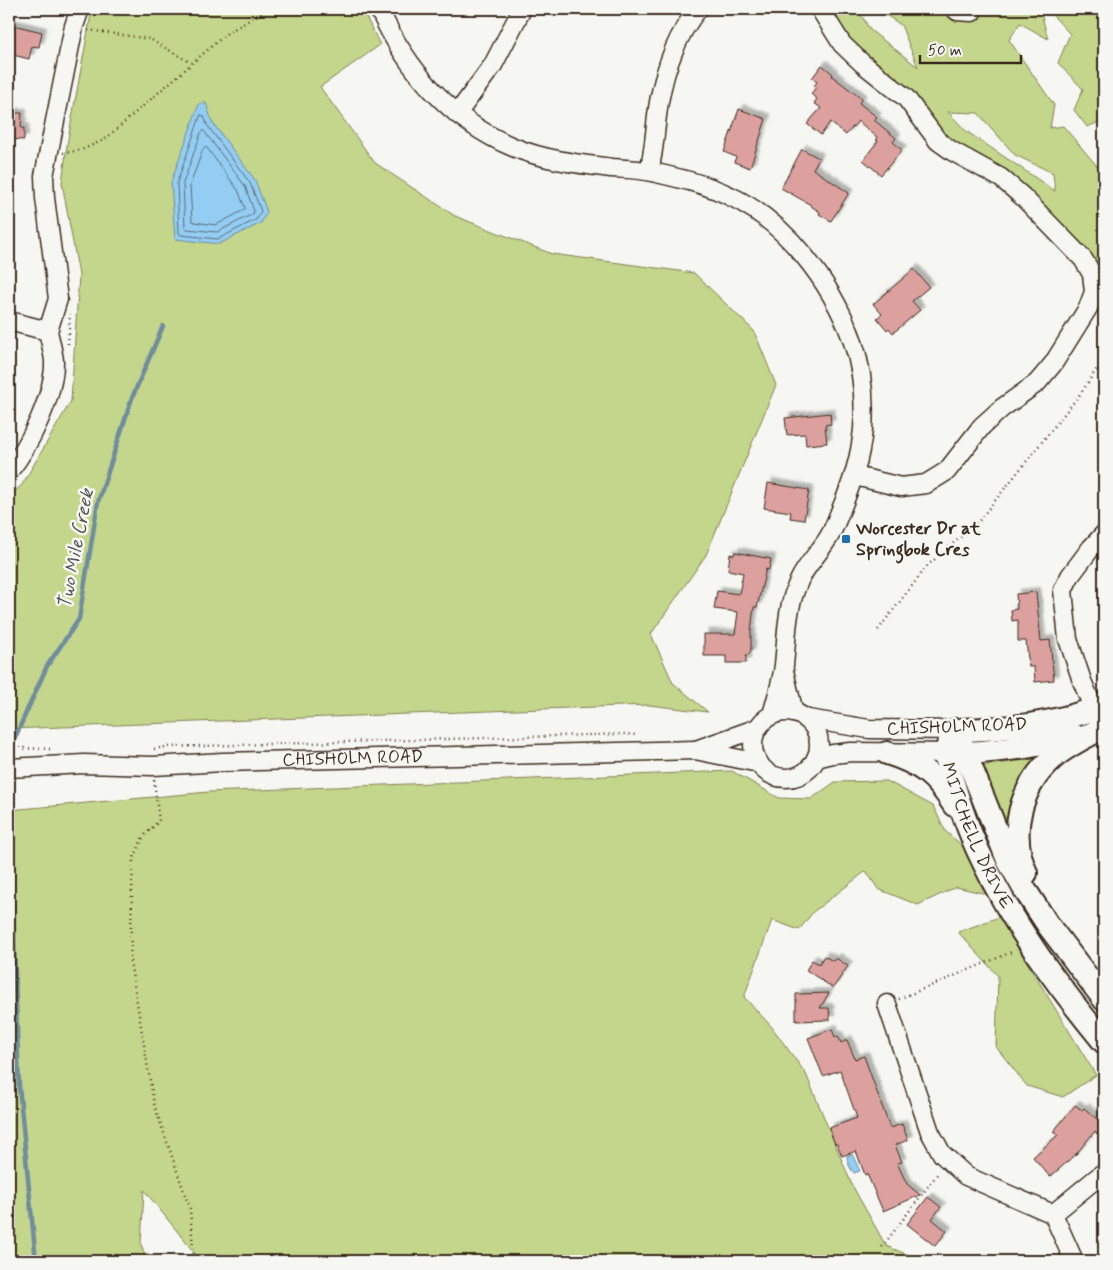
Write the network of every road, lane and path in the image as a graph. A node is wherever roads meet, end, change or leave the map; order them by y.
1 (80, 9) edge
2 (268, 9) edge
3 (379, 9) edge
4 (522, 9) edge
5 (698, 9) edge
6 (820, 9) edge
7 (74, 26) junction
8 (191, 63) junction
9 (457, 114) junction
10 (59, 153) dead end
11 (649, 171) junction
12 (9, 321) edge
13 (48, 331) junction
14 (1104, 358) edge
15 (9, 471) edge
16 (855, 476) junction
17 (1104, 534) edge
18 (878, 630) dead end
19 (783, 668) junction
20 (772, 715) junction
21 (801, 716) junction
22 (1101, 717) edge
23 (758, 728) junction
24 (956, 730) junction
25 (645, 736) dead end
26 (152, 750) dead end
27 (696, 750) junction
28 (887, 753) junction
29 (955, 753) junction
30 (816, 758) junction
31 (759, 763) junction
32 (9, 768) edge
33 (154, 775) dead end
34 (970, 832) junction
35 (1048, 925) junction
36 (1016, 951) dead end
37 (1104, 999) edge
38 (886, 1004) joint
39 (1104, 1042) edge
40 (948, 1161) junction
41 (1104, 1172) edge
42 (1054, 1214) junction
43 (882, 1247) dead end
44 (194, 1261) edge
45 (1074, 1261) edge

1 - 7 street
2 - 8 path
3 - 9 street
4 - 9 street
5 - 11 street
6 - 16 street
7 - 8 path
7 - 13 street
8 - 10 path
9 - 11 street
11 - 16 street
12 - 13 street
13 - 15 street
14 - 18 path
16 - 19 street
17 - 22 street
19 - 20 street
19 - 21 street
20 - 21 street
20 - 23 street
21 - 24 street, CHISHOLM ROAD
21 - 30 street
22 - 24 main road, CHISHOLM ROAD
22 - 29 main road, CHISHOLM ROAD
22 - 35 main road
23 - 27 street, CHISHOLM ROAD
23 - 31 street
24 - 29 main road, MITCHELL DRIVE
25 - 26 path
27 - 31 street, CHISHOLM ROAD
27 - 32 street, CHISHOLM ROAD
28 - 29 street, CHISHOLM ROAD
28 - 30 street, CHISHOLM ROAD
28 - 34 main road
29 - 34 main road, MITCHELL DRIVE
29 - 35 main road, MITCHELL DRIVE
30 - 31 street
33 - 44 path
34 - 39 main road, MITCHELL DRIVE
35 - 37 main road, MITCHELL DRIVE
36 - 38 path
38 - 40 street
40 - 42 street
40 - 43 path
41 - 42 street
42 - 45 street

